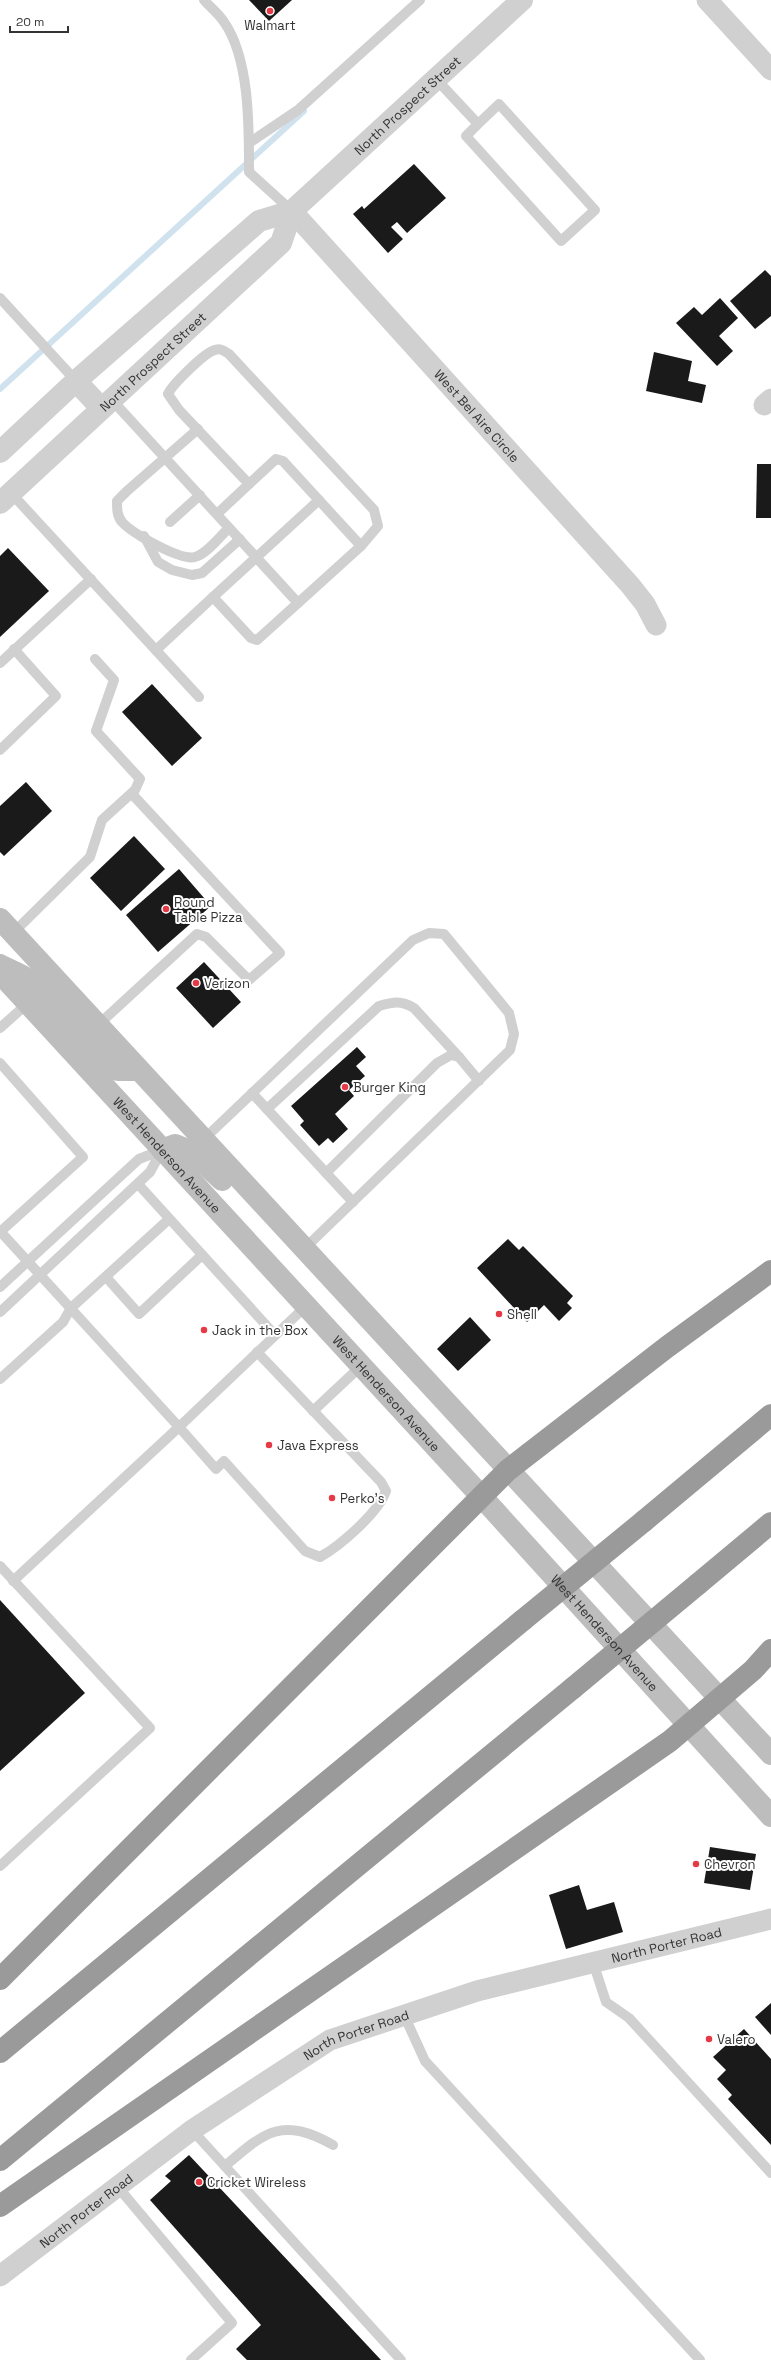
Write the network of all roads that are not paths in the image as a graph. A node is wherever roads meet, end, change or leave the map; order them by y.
1 (204, 0) edge
2 (420, 0) edge
3 (522, 0) edge
4 (707, 0) edge
5 (771, 70) edge
6 (436, 79) junction
7 (478, 124) junction
8 (249, 143) junction
9 (292, 211) junction
10 (0, 298) edge
11 (76, 381) junction
12 (106, 403) junction
13 (198, 429) junction
14 (0, 452) edge
15 (166, 458) junction
16 (249, 484) junction
17 (200, 495) junction
18 (6, 498) edge
19 (319, 500) junction
20 (217, 514) junction
21 (170, 522) dead end
22 (229, 528) junction
23 (144, 536) junction
24 (240, 539) junction
25 (361, 546) junction
26 (256, 557) junction
27 (90, 579) junction
28 (213, 597) junction
29 (298, 603) junction
30 (656, 625) dead end
31 (14, 649) junction
32 (156, 650) junction
33 (95, 659) dead end
34 (0, 663) edge
35 (200, 698) dead end
36 (0, 750) edge
37 (132, 794) junction
38 (6, 926) edge
39 (0, 965) edge
40 (0, 973) edge
41 (28, 1003) junction
42 (98, 1025) junction
43 (0, 1028) edge
44 (459, 1058) junction
45 (0, 1063) edge
46 (139, 1070) junction
47 (479, 1081) junction
48 (252, 1093) junction
49 (267, 1109) junction
50 (203, 1140) junction
51 (162, 1150) junction
52 (326, 1173) junction
53 (138, 1184) junction
54 (353, 1202) junction
55 (168, 1220) junction
56 (0, 1231) edge
57 (304, 1250) junction
58 (202, 1255) junction
59 (28, 1262) junction
60 (771, 1271) edge
61 (40, 1276) junction
62 (106, 1277) junction
63 (0, 1287) edge
64 (306, 1306) junction
65 (71, 1308) junction
66 (0, 1312) edge
67 (276, 1335) junction
68 (257, 1352) junction
69 (361, 1366) junction
70 (0, 1379) edge
71 (313, 1411) junction
72 (771, 1415) edge
73 (179, 1427) junction
74 (508, 1470) junction
75 (481, 1496) junction
76 (771, 1523) edge
77 (0, 1566) edge
78 (13, 1581) junction
79 (771, 1650) edge
80 (719, 1700) junction
81 (690, 1726) junction
82 (771, 1754) edge
83 (771, 1816) edge
84 (0, 1866) edge
85 (771, 1919) edge
86 (593, 1962) junction
87 (0, 1979) edge
88 (404, 2016) junction
89 (0, 2052) edge
90 (192, 2130) junction
91 (333, 2145) dead end
92 (0, 2160) edge
93 (225, 2166) junction
94 (771, 2173) edge
95 (117, 2186) junction
96 (0, 2206) edge
97 (0, 2276) edge
98 (191, 2360) edge
99 (401, 2360) edge
100 (700, 2360) edge

1 - 8 lane
2 - 8 lane
3 - 6 street, North Prospect Street
4 - 5 street
6 - 7 lane
6 - 9 street, North Prospect Street
7 - 7 lane
8 - 9 lane
9 - 11 street, North Prospect Street
9 - 12 street, North Prospect Street
9 - 30 street, West Bel Aire Circle
10 - 11 lane
11 - 12 street
11 - 14 street, North Prospect Street
12 - 15 lane
12 - 18 street, North Prospect Street
13 - 15 lane
13 - 16 lane
13 - 25 lane
15 - 17 lane
15 - 23 lane
16 - 19 lane
16 - 20 lane
17 - 20 lane
17 - 21 lane
18 - 27 lane
19 - 25 lane
19 - 26 lane
20 - 22 lane
22 - 23 lane
22 - 24 lane
23 - 24 lane
24 - 26 lane
25 - 29 lane
26 - 28 lane
26 - 29 lane
27 - 31 lane
27 - 32 lane
28 - 29 lane
28 - 32 lane
31 - 34 lane
31 - 36 lane
32 - 35 lane
33 - 37 lane
37 - 38 lane
37 - 42 lane
38 - 42 main road
39 - 46 main road
40 - 41 main road, West Henderson Avenue
41 - 43 lane
41 - 51 main road, West Henderson Avenue
42 - 46 main road
44 - 47 lane
44 - 49 lane
44 - 52 lane
45 - 56 lane
46 - 50 main road
47 - 48 lane
47 - 54 lane
48 - 49 lane
48 - 50 lane
49 - 52 lane
50 - 57 main road
51 - 53 lane
51 - 57 main road
51 - 59 lane
51 - 64 main road, West Henderson Avenue
52 - 54 lane
53 - 55 lane
53 - 61 lane
54 - 57 lane
55 - 58 lane
55 - 62 lane
56 - 59 lane
57 - 74 main road
58 - 62 lane
58 - 67 lane
59 - 61 lane
59 - 63 lane
60 - 74 highway
61 - 65 lane
61 - 66 lane
62 - 65 lane
64 - 67 lane
64 - 69 main road, West Henderson Avenue
65 - 70 lane
65 - 73 lane
67 - 68 lane
68 - 71 lane
68 - 73 lane
69 - 71 lane
69 - 75 main road, West Henderson Avenue
71 - 73 lane
72 - 89 highway, bridge
73 - 78 lane
74 - 75 highway
74 - 80 main road
75 - 81 main road, West Henderson Avenue
75 - 87 highway
76 - 92 highway, bridge
77 - 78 lane
78 - 84 lane
79 - 80 highway
80 - 81 highway
80 - 82 main road
81 - 83 main road, West Henderson Avenue
81 - 96 highway
85 - 86 street, North Porter Road
86 - 88 street, North Porter Road
86 - 94 lane
88 - 90 street, North Porter Road
88 - 100 lane
90 - 93 lane
90 - 95 street, North Porter Road
91 - 93 lane
93 - 99 lane
95 - 97 street, North Porter Road
95 - 98 lane

